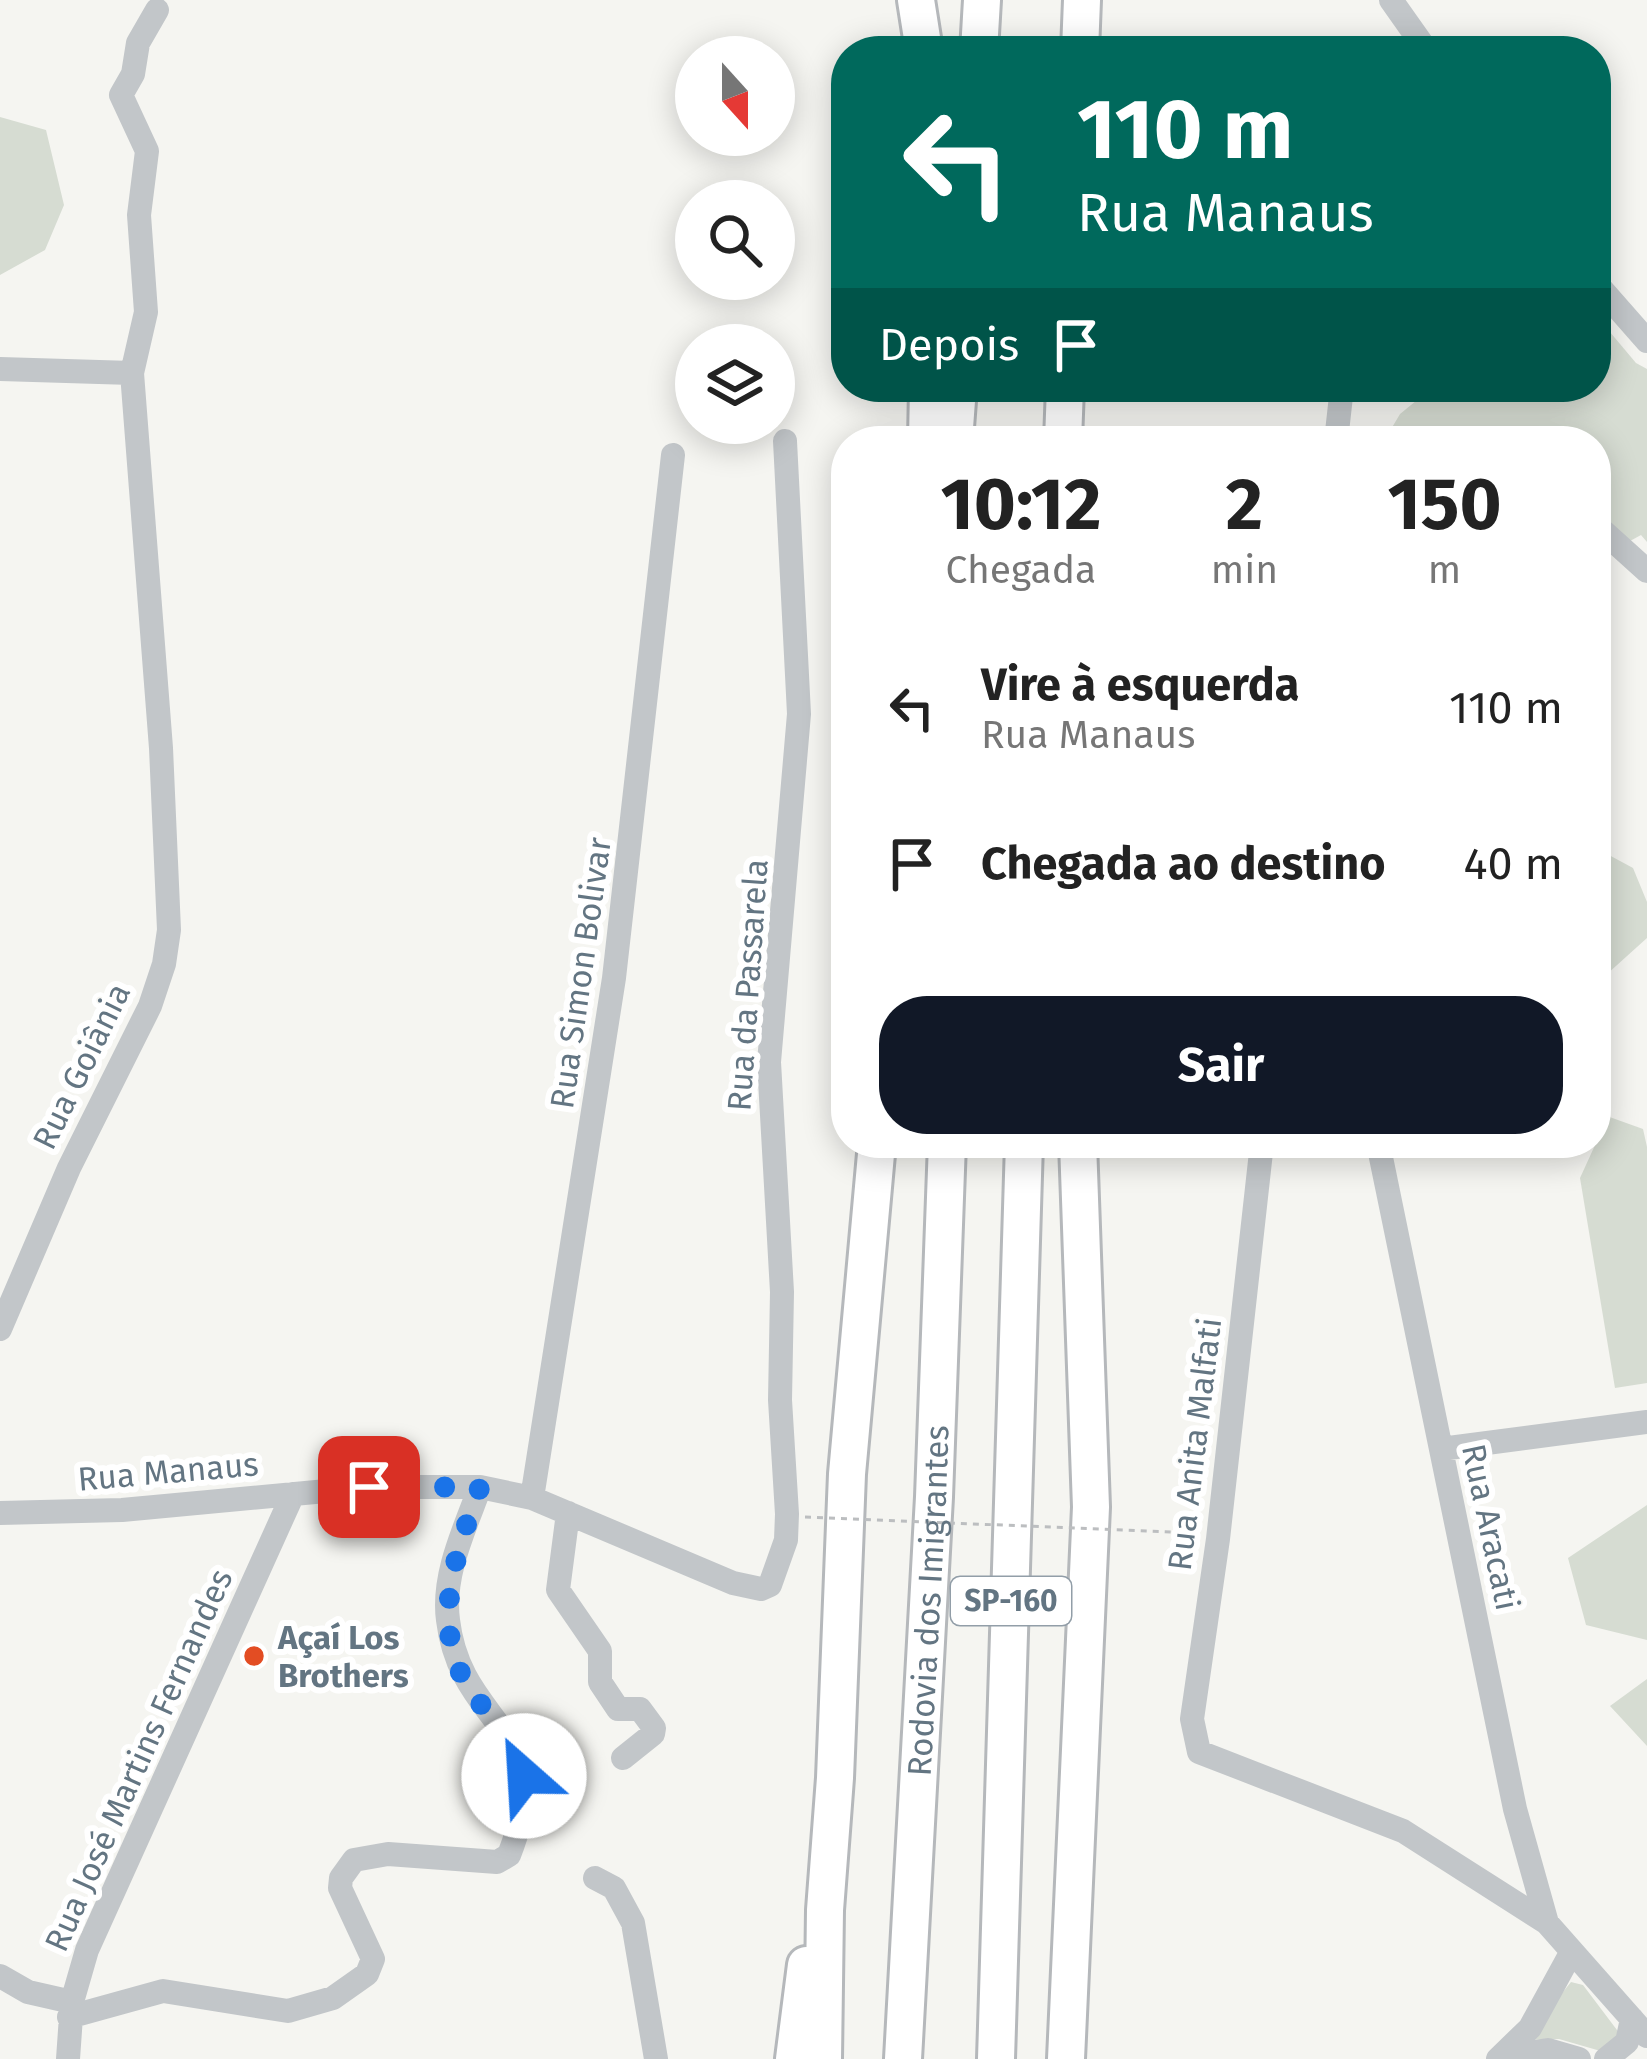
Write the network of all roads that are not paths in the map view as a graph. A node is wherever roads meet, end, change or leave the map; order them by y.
1 (916, 0) edge
2 (982, 0) edge
3 (1082, 0) edge
4 (1390, 0) edge
5 (158, 10) dead end
6 (922, 36) edge
7 (980, 36) edge
8 (1080, 36) edge
9 (1415, 36) edge
10 (1611, 300) edge
11 (1647, 341) edge
12 (0, 369) edge
13 (132, 373) junction
14 (785, 444) edge
15 (674, 455) dead end
16 (1611, 539) edge
17 (1647, 571) edge
18 (877, 1158) edge
19 (946, 1158) edge
20 (1024, 1158) edge
21 (1078, 1158) edge
22 (1260, 1158) edge
23 (1381, 1158) edge
24 (0, 1329) edge
25 (1647, 1421) edge
26 (1442, 1449) junction
27 (480, 1487) junction
28 (293, 1494) junction
29 (532, 1498) junction
30 (0, 1513) edge
31 (568, 1513) junction
32 (754, 1589) joint
33 (623, 1758) dead end
34 (596, 1877) dead end
35 (825, 1910) junction
36 (1547, 1923) junction
37 (1570, 1953) junction
38 (0, 1976) edge
39 (70, 2010) junction
40 (1639, 2028) edge
41 (1499, 2058) edge
42 (68, 2059) edge
43 (656, 2059) edge
44 (794, 2059) edge
45 (823, 2059) edge
46 (903, 2059) edge
47 (996, 2059) edge
48 (1066, 2059) edge
49 (1579, 2059) edge
50 (1606, 2059) edge

1 - 6 highway
2 - 7 highway
3 - 8 highway
4 - 9 street
5 - 13 street
10 - 11 street
12 - 13 street
13 - 24 street, Rua Goiânia
14 - 32 street, Rua da Passarela
15 - 29 street, Rua Simon Bolivar
16 - 17 street
18 - 35 highway
19 - 46 highway, Rodovia dos Imigrantes / SP-160
20 - 47 highway, SP-160
21 - 48 highway
22 - 36 street, Rua Anita Malfati
23 - 26 street, Rua Aracati
25 - 26 street
26 - 36 street, Rua Aracati
27 - 28 street, Rua Manaus
27 - 29 street, Rua Manaus
27 - 39 street
28 - 30 street, Rua Manaus
28 - 39 street, Rua José Martins Fernandes
29 - 31 street, Rua Manaus
31 - 32 street, Rua Manaus
31 - 33 street
34 - 43 street
35 - 44 highway
35 - 45 highway
36 - 37 street
37 - 40 street
37 - 41 street
38 - 39 street
39 - 42 street, Rua José Martins Fernandes
40 - 50 street
41 - 49 street

